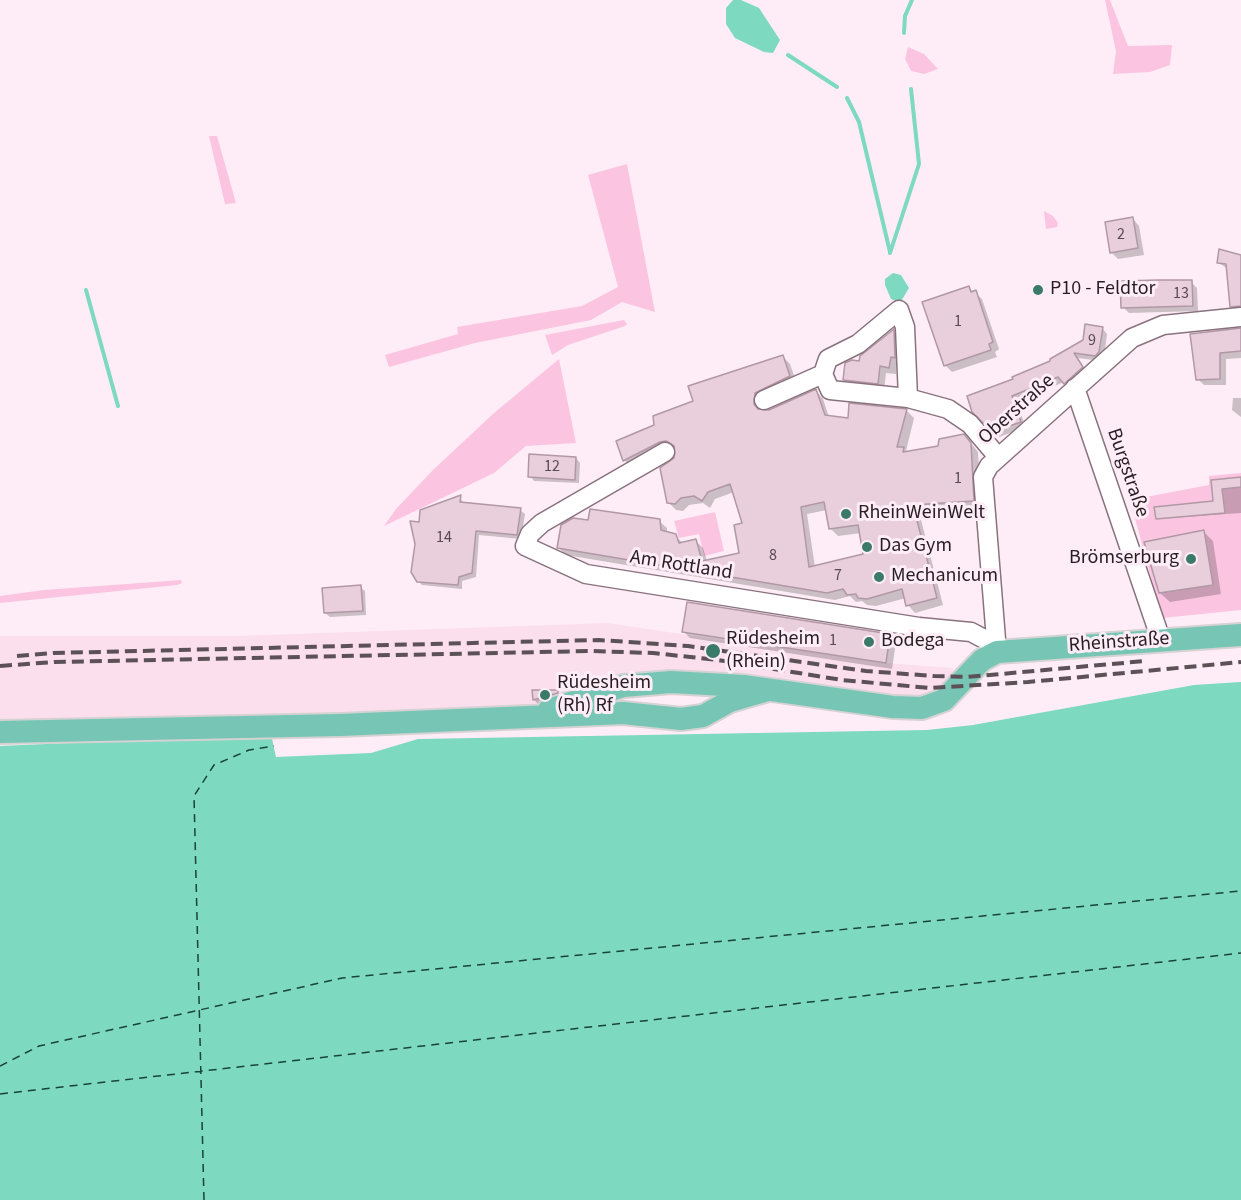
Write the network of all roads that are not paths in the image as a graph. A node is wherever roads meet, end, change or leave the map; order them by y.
1 (1241, 317) edge
2 (823, 374) junction
3 (1075, 388) junction
4 (908, 398) junction
5 (764, 400) dead end
6 (664, 452) dead end
7 (998, 457) junction
8 (1241, 635) edge
9 (1161, 640) junction
10 (997, 652) junction
11 (768, 690) junction
12 (519, 718) junction
13 (0, 732) edge

1 - 3 street, Oberstraße
2 - 4 street
2 - 4 street
2 - 5 street
3 - 7 street, Oberstraße
3 - 9 street, Burgstraße
4 - 7 street
6 - 10 street, Am Rottland
7 - 10 street, Oberstraße
8 - 9 main road, Rheinstraße
9 - 10 main road, Rheinstraße
10 - 11 main road
11 - 12 main road
11 - 12 main road
12 - 13 main road

